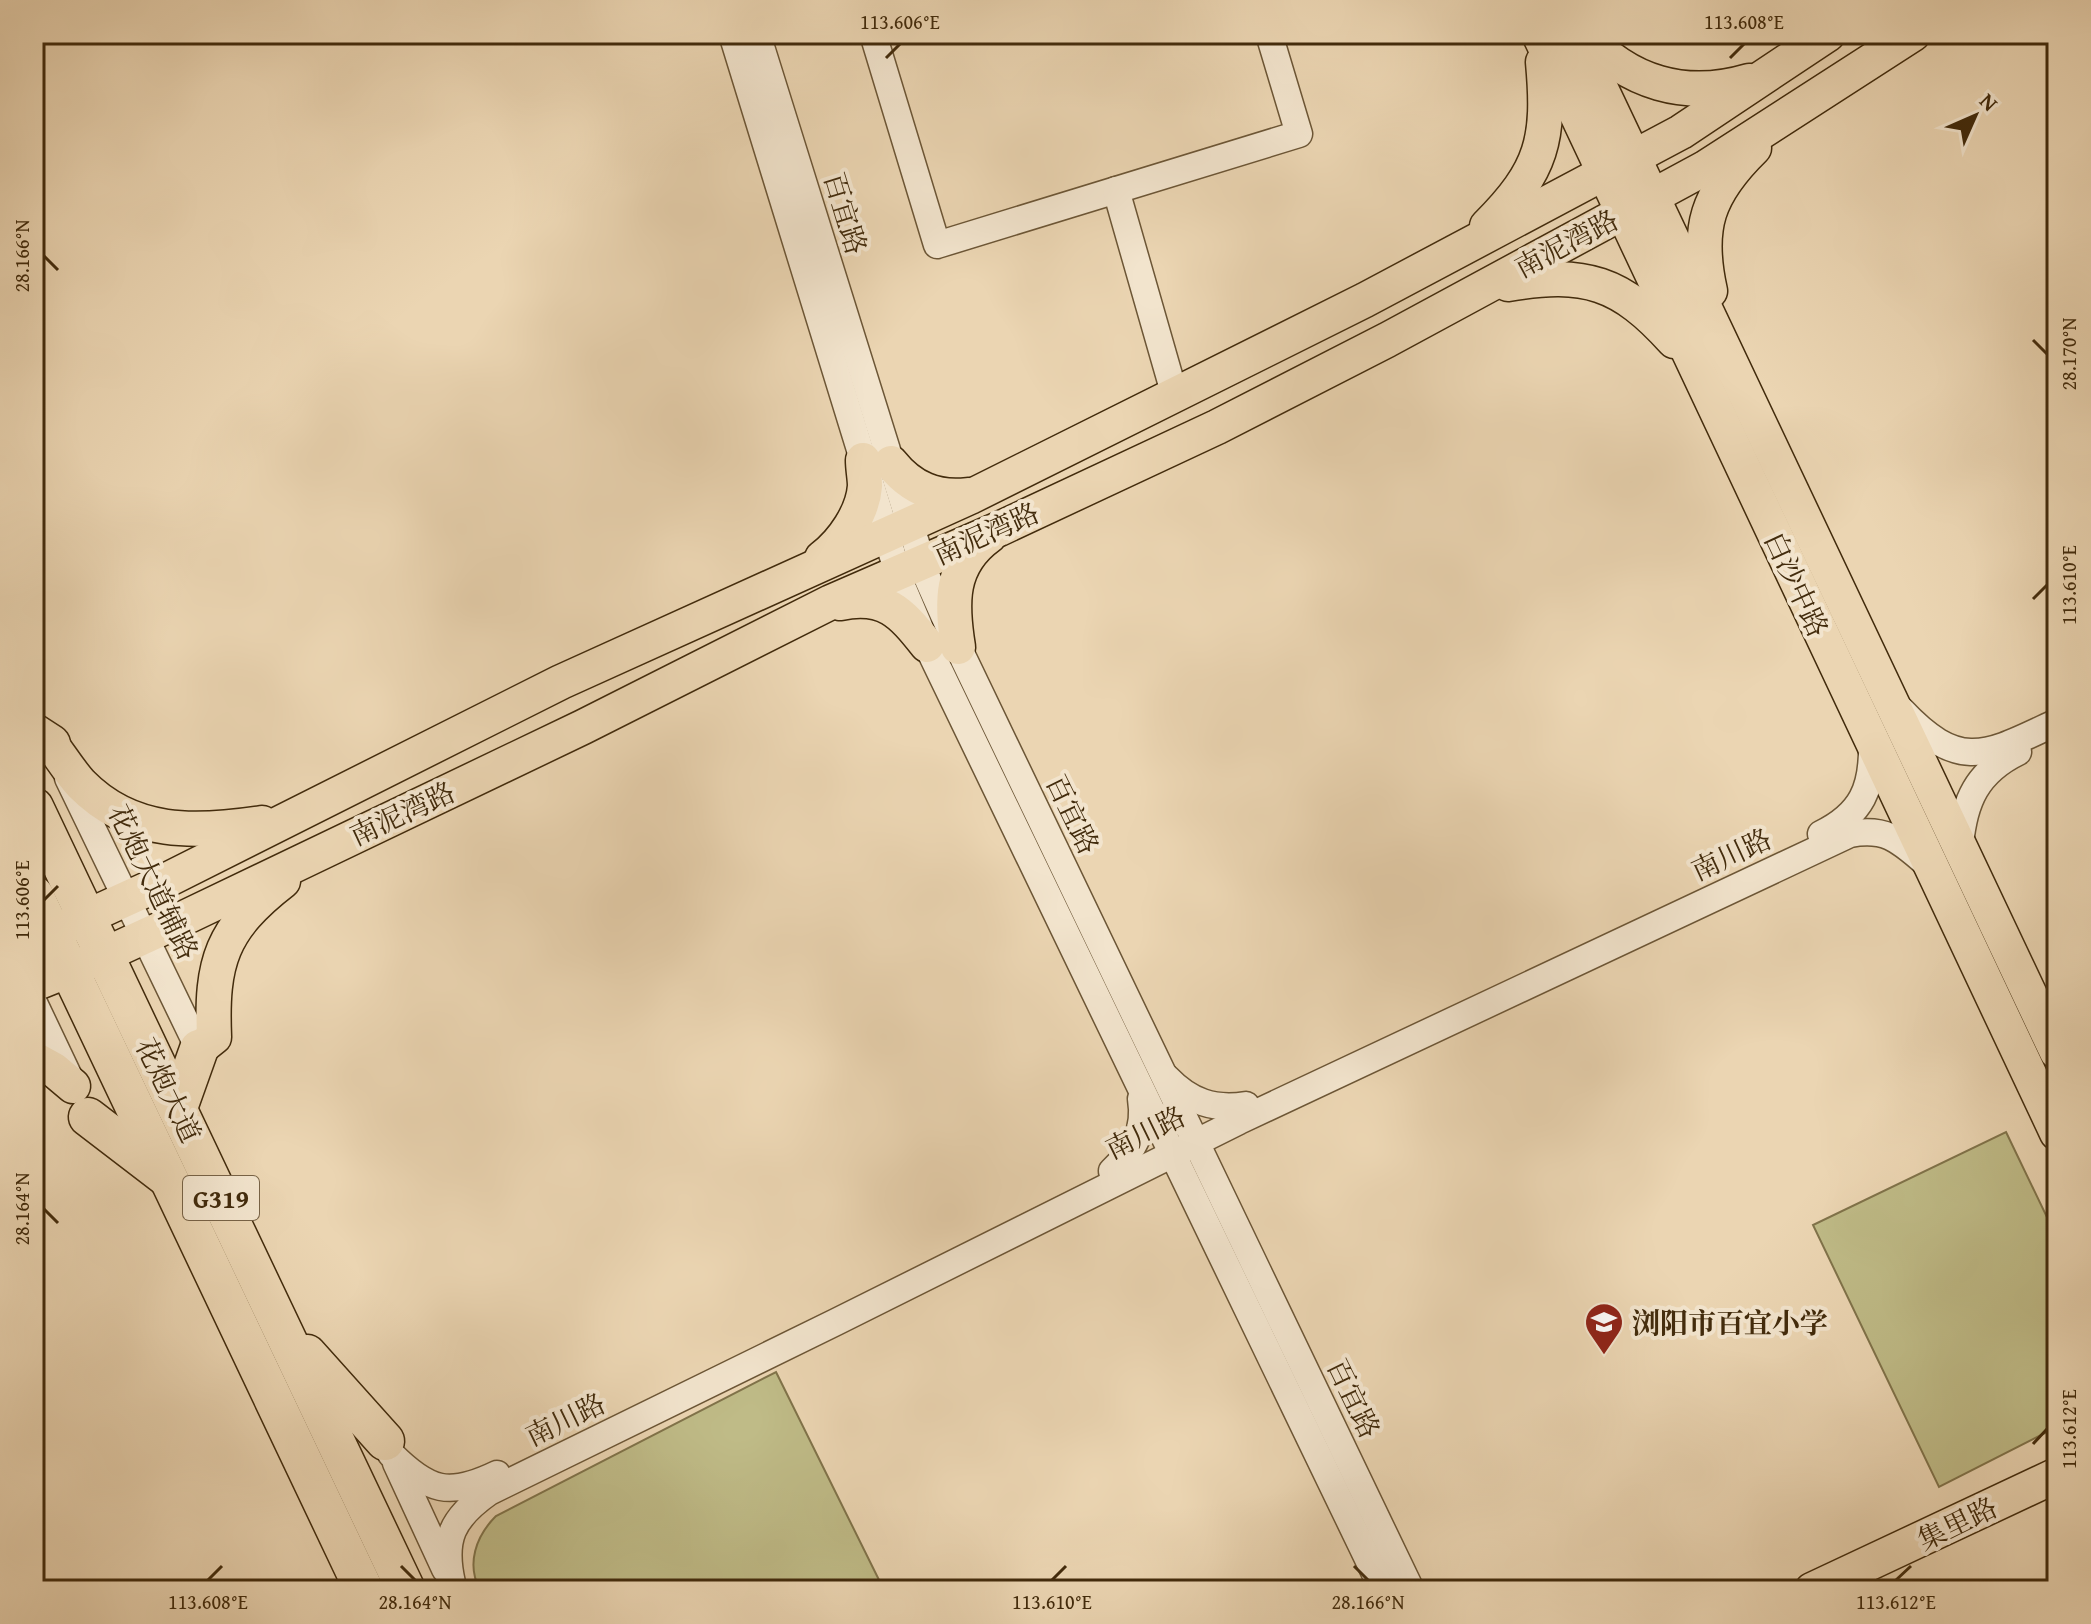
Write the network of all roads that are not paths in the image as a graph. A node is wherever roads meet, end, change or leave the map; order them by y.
1 (732, 34) edge
2 (757, 34) edge
3 (873, 34) edge
4 (1269, 34) edge
5 (1538, 34) edge
6 (1575, 34) edge
7 (1584, 34) edge
8 (1828, 34) edge
9 (1913, 34) edge
10 (1765, 76) junction
11 (1789, 114) junction
12 (1619, 165) junction
13 (1116, 190) junction
14 (1652, 196) junction
15 (1622, 212) junction
16 (1463, 248) junction
17 (1477, 291) junction
18 (1720, 338) junction
19 (1695, 366) junction
20 (1175, 396) junction
21 (877, 462) junction
22 (976, 494) junction
23 (897, 529) junction
24 (999, 529) junction
25 (910, 568) junction
26 (806, 570) junction
27 (824, 606) junction
28 (943, 646) junction
29 (1892, 701) junction
30 (2057, 722) edge
31 (2057, 735) edge
32 (43, 738) edge
33 (1872, 743) junction
34 (34, 807) edge
35 (298, 815) junction
36 (1960, 845) junction
37 (321, 852) junction
38 (1931, 867) junction
39 (34, 895) edge
40 (126, 899) junction
41 (87, 918) junction
42 (144, 936) junction
43 (43, 937) edge
44 (104, 955) junction
45 (70, 970) junction
46 (34, 984) edge
47 (34, 1003) edge
48 (199, 1049) junction
49 (2057, 1052) edge
50 (34, 1059) edge
51 (1160, 1070) junction
52 (1139, 1088) junction
53 (80, 1102) junction
54 (178, 1108) junction
55 (1247, 1111) junction
56 (2057, 1133) edge
57 (1193, 1137) junction
58 (1169, 1149) junction
59 (1118, 1174) junction
60 (170, 1180) junction
61 (1219, 1192) junction
62 (1195, 1203) junction
63 (279, 1321) junction
64 (388, 1448) junction
65 (2057, 1475) edge
66 (2057, 1500) edge
67 (369, 1511) junction
68 (446, 1588) edge
69 (364, 1590) edge
70 (406, 1590) edge
71 (1383, 1590) edge
72 (1411, 1590) edge
73 (1812, 1590) edge
74 (1867, 1590) edge

1 - 21 street, 百宜路
2 - 21 street, 百宜路
3 - 13 street
4 - 13 street
5 - 12 main road, 白沙中路
5 - 16 main road
6 - 12 main road, 白沙中路
7 - 10 main road
8 - 10 main road, 南泥湾路
9 - 11 main road, 南泥湾路
10 - 12 main road, 南泥湾路
11 - 14 main road, 南泥湾路
11 - 18 main road
12 - 14 main road, 白沙中路
12 - 15 main road, 白沙中路
12 - 16 main road, 南泥湾路
13 - 20 street
14 - 15 main road, 南泥湾路
14 - 18 main road, 白沙中路
15 - 17 main road, 南泥湾路
15 - 19 main road, 白沙中路
16 - 20 main road, 南泥湾路
17 - 19 main road
17 - 24 main road, 南泥湾路
18 - 29 main road, 白沙中路
19 - 33 main road, 白沙中路
20 - 22 main road, 南泥湾路
21 - 22 main road
21 - 23 street, 百宜路
21 - 26 main road
22 - 23 main road, 南泥湾路
23 - 25 street, 百宜路
23 - 26 main road, 南泥湾路
24 - 25 main road, 南泥湾路
24 - 28 main road
25 - 27 main road, 南泥湾路
25 - 28 street, 百宜路
26 - 35 main road, 南泥湾路
27 - 28 main road
27 - 37 main road, 南泥湾路
28 - 51 street, 百宜路
28 - 52 street, 百宜路
29 - 30 street
29 - 36 main road, 白沙中路
31 - 36 street
32 - 35 main road
32 - 40 street, 花炮大道辅路
33 - 38 main road, 白沙中路
33 - 55 street, 南川路
34 - 41 highway, 花炮大道 / G319
35 - 40 main road, 南泥湾路
36 - 49 main road, 白沙中路
37 - 42 main road, 南泥湾路
37 - 48 main road
38 - 55 street, 南川路
38 - 56 main road, 白沙中路
39 - 43 highway, 花炮大道 / G319
40 - 41 main road, 南泥湾路
40 - 42 street, 花炮大道辅路
41 - 43 main road, 南泥湾路
41 - 44 highway, 花炮大道 / G319
42 - 44 main road, 南泥湾路
42 - 48 street, 花炮大道辅路
43 - 45 highway, 花炮大道 / G319
44 - 45 main road, 南泥湾路
44 - 54 highway, 花炮大道 / G319
45 - 46 main road, 南泥湾路
45 - 60 highway, 花炮大道 / G319
47 - 53 street
48 - 54 highway
50 - 53 main road
51 - 55 street
51 - 57 street, 百宜路
52 - 58 street, 百宜路
52 - 59 street
53 - 60 highway
54 - 63 highway, 花炮大道 / G319
55 - 57 street, 南川路
55 - 61 street
57 - 58 street, 南川路
57 - 61 street, 百宜路
58 - 59 street, 南川路
58 - 62 street, 百宜路
59 - 62 street
59 - 64 street, 南川路
59 - 68 street, 南川路
60 - 69 highway, 花炮大道 / G319
61 - 72 street, 百宜路
62 - 71 street, 百宜路
63 - 64 highway
63 - 67 highway, 花炮大道 / G319
64 - 68 street
65 - 73 main road, 集里路
66 - 74 main road, 集里路
67 - 68 highway
67 - 70 highway, 花炮大道 / G319

